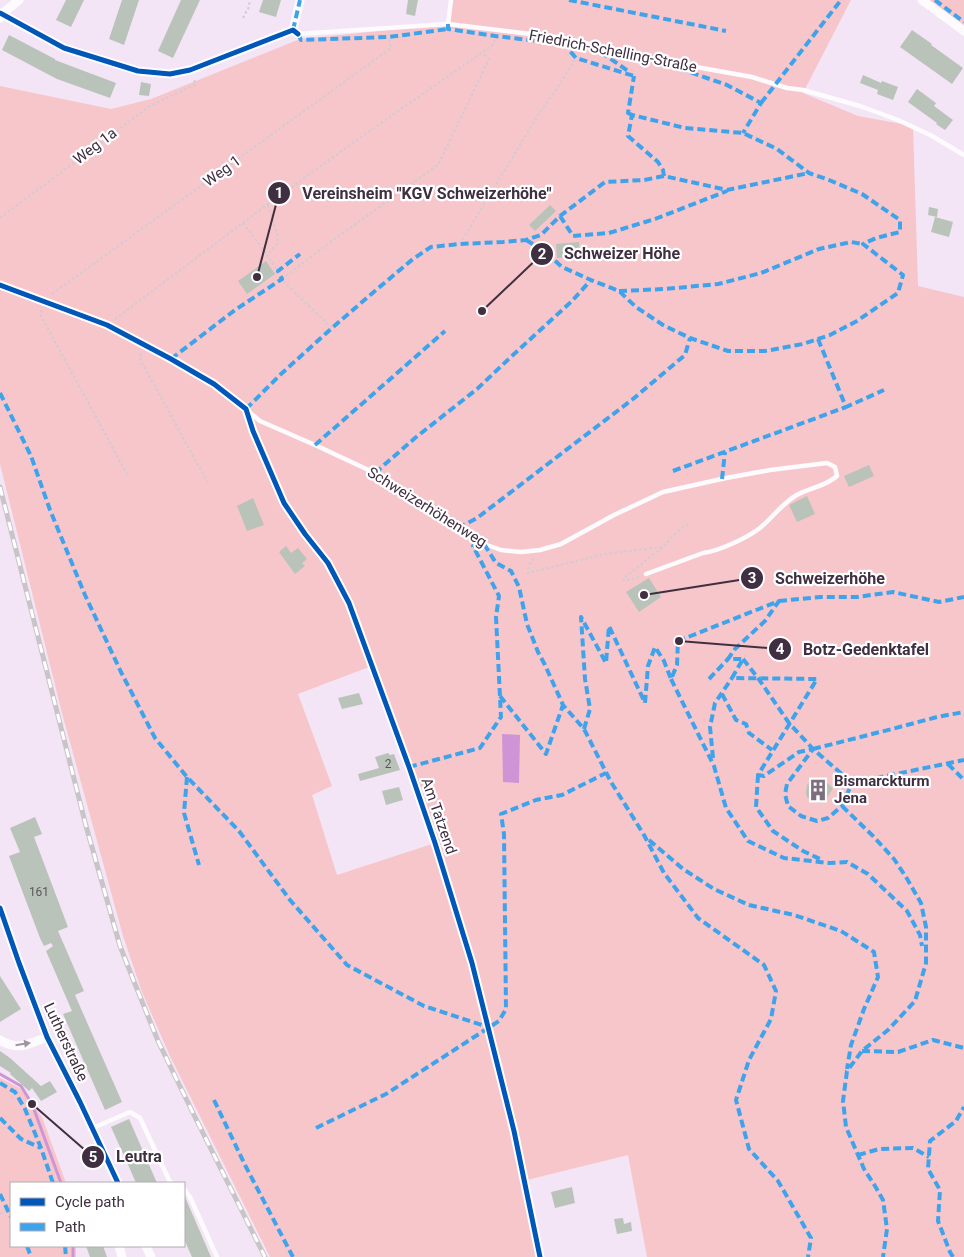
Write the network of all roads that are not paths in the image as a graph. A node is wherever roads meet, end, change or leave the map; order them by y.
1 (19, 0) edge
2 (300, 0) edge
3 (450, 0) edge
4 (922, 0) edge
5 (1, 15) edge
6 (448, 24) junction
7 (964, 31) edge
8 (295, 32) junction
9 (964, 155) edge
10 (0, 285) edge
11 (246, 409) junction
12 (646, 574) dead end
13 (0, 908) edge
14 (47, 1037) junction
15 (0, 1040) edge
16 (92, 1128) junction
17 (118, 1182) edge
18 (170, 1182) edge
19 (185, 1190) edge
20 (217, 1257) edge
21 (540, 1257) edge

1 - 5 street
2 - 8 street
3 - 6 lane
4 - 7 street
5 - 8 street, Friedrich-Schelling-Straße
6 - 8 lane, Friedrich-Schelling-Straße
6 - 9 lane, Friedrich-Schelling-Straße
10 - 11 street, Schweizerhöhenweg
11 - 12 lane, Schweizerhöhenweg
11 - 21 street, Am Tatzend
13 - 14 street, Lutherstraße
15 -> 14 street
14 - 16 street, Lutherstraße
16 - 17 street, Lutherstraße
16 - 18 lane
19 - 20 lane

